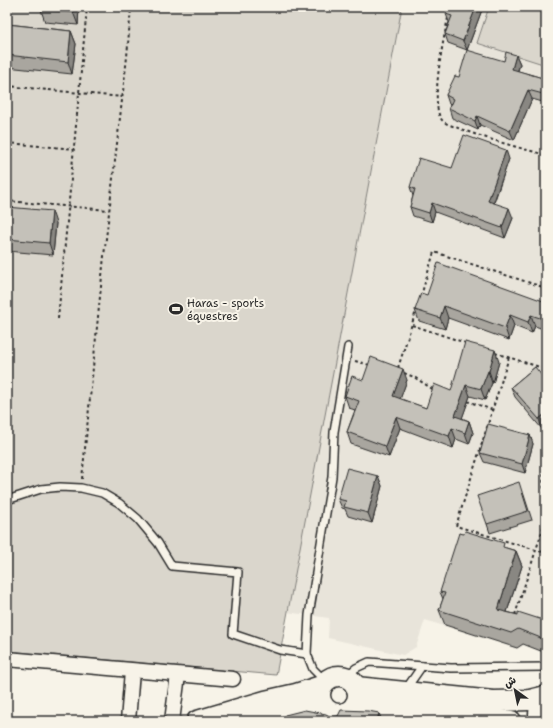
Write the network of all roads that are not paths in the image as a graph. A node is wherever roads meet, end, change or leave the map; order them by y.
1 (348, 347) dead end
2 (7, 500) edge
3 (307, 654) junction
4 (7, 659) edge
5 (422, 666) junction
6 (546, 667) edge
7 (132, 671) junction
8 (178, 675) junction
9 (233, 679) dead end
10 (323, 684) junction
11 (546, 697) edge
12 (343, 702) edge
13 (399, 705) junction
14 (128, 721) edge
15 (172, 721) edge
16 (197, 721) edge
17 (251, 721) edge
18 (511, 721) edge
19 (539, 721) edge

1 - 3 lane
2 - 3 lane
3 - 10 lane
4 - 7 street
5 - 6 lane
5 - 12 lane
5 - 13 lane
7 - 8 street
7 - 14 street
8 - 9 street
8 - 15 street
10 - 12 main road
10 - 16 main road
11 - 13 main road
11 - 19 main road
12 - 13 main road
12 - 17 main road
13 - 18 main road

